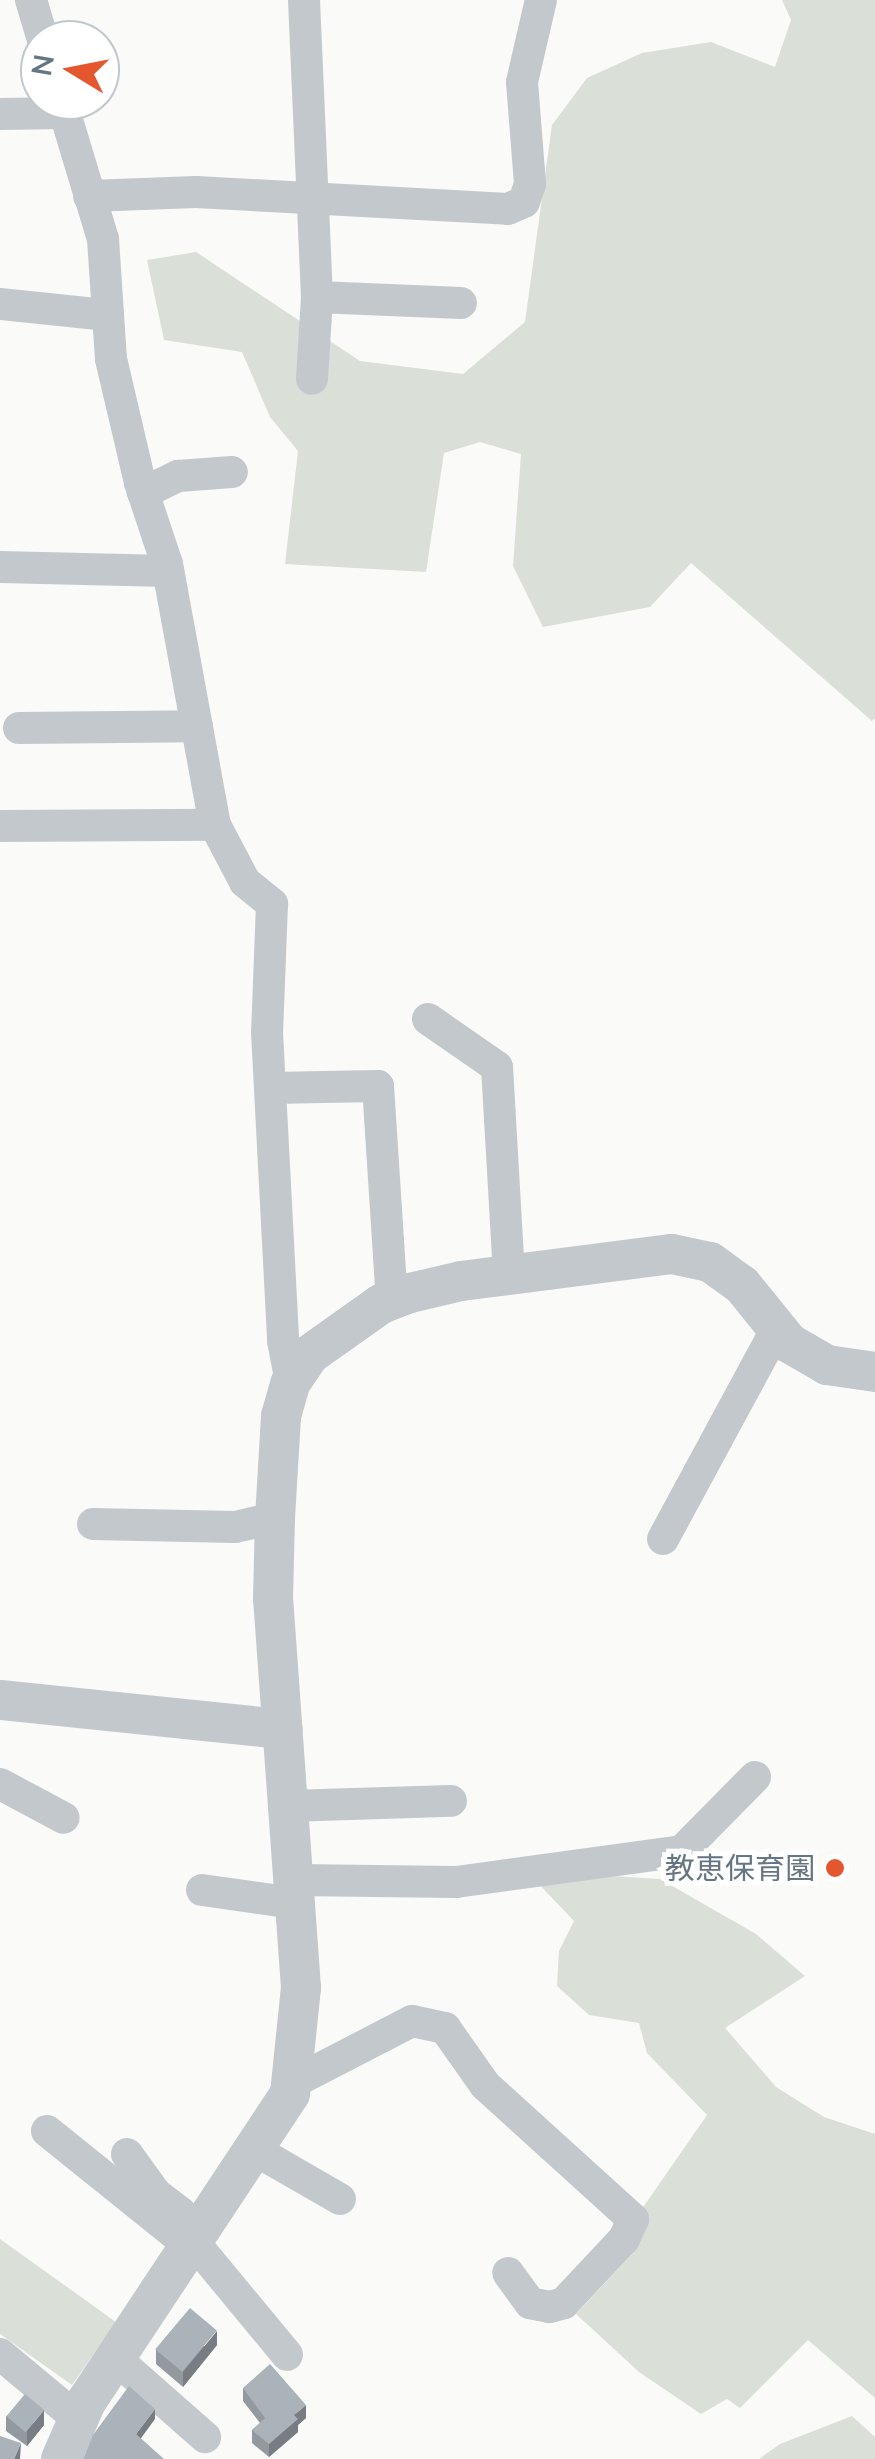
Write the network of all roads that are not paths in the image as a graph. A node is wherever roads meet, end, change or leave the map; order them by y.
1 (304, 0) edge
2 (541, 0) edge
3 (67, 120) edge
4 (89, 196) junction
5 (312, 201) junction
6 (317, 297) junction
7 (0, 304) edge
8 (462, 304) dead end
9 (107, 315) junction
10 (312, 379) dead end
11 (232, 472) dead end
12 (143, 492) junction
13 (0, 567) edge
14 (168, 571) junction
15 (197, 726) junction
16 (19, 728) dead end
17 (215, 825) junction
18 (0, 826) edge
19 (428, 1019) dead end
20 (270, 1088) junction
21 (508, 1274) junction
22 (392, 1300) junction
23 (776, 1330) junction
24 (875, 1372) edge
25 (291, 1382) junction
26 (275, 1518) junction
27 (93, 1524) dead end
28 (663, 1539) dead end
29 (0, 1700) edge
30 (284, 1729) junction
31 (755, 1777) dead end
32 (0, 1784) edge
33 (452, 1801) dead end
34 (288, 1806) junction
35 (64, 1818) dead end
36 (202, 1890) dead end
37 (294, 1891) junction
38 (292, 2084) junction
39 (47, 2130) dead end
40 (255, 2150) junction
41 (127, 2154) dead end
42 (340, 2198) dead end
43 (194, 2238) junction
44 (508, 2273) dead end
45 (288, 2354) dead end
46 (116, 2358) junction
47 (7, 2372) edge
48 (78, 2419) junction
49 (205, 2437) dead end
50 (61, 2459) edge

1 - 5 street
2 - 5 street
3 - 4 street
4 - 5 street
4 - 9 street
5 - 6 street
6 - 8 street
6 - 10 street
7 - 9 street
9 - 12 street
11 - 12 street
12 - 14 street
13 - 14 street
14 - 15 street
15 - 16 street
15 - 17 street
17 - 18 street
17 - 20 street
19 - 21 street
20 - 22 street
20 - 25 street
21 - 22 street
21 - 23 street
22 - 25 street
23 - 24 street
23 - 28 street
25 - 26 street
26 - 27 street
26 - 30 street
29 - 30 street
30 - 34 street
31 - 37 street
32 - 35 street
33 - 34 street
34 - 37 street
36 - 37 street
37 - 38 street
38 - 40 street
38 - 44 street
39 - 43 street
40 - 42 street
40 - 43 street
41 - 43 street
43 - 45 street
43 - 46 street
46 - 48 street
46 - 49 street
47 - 48 street
48 - 50 street

